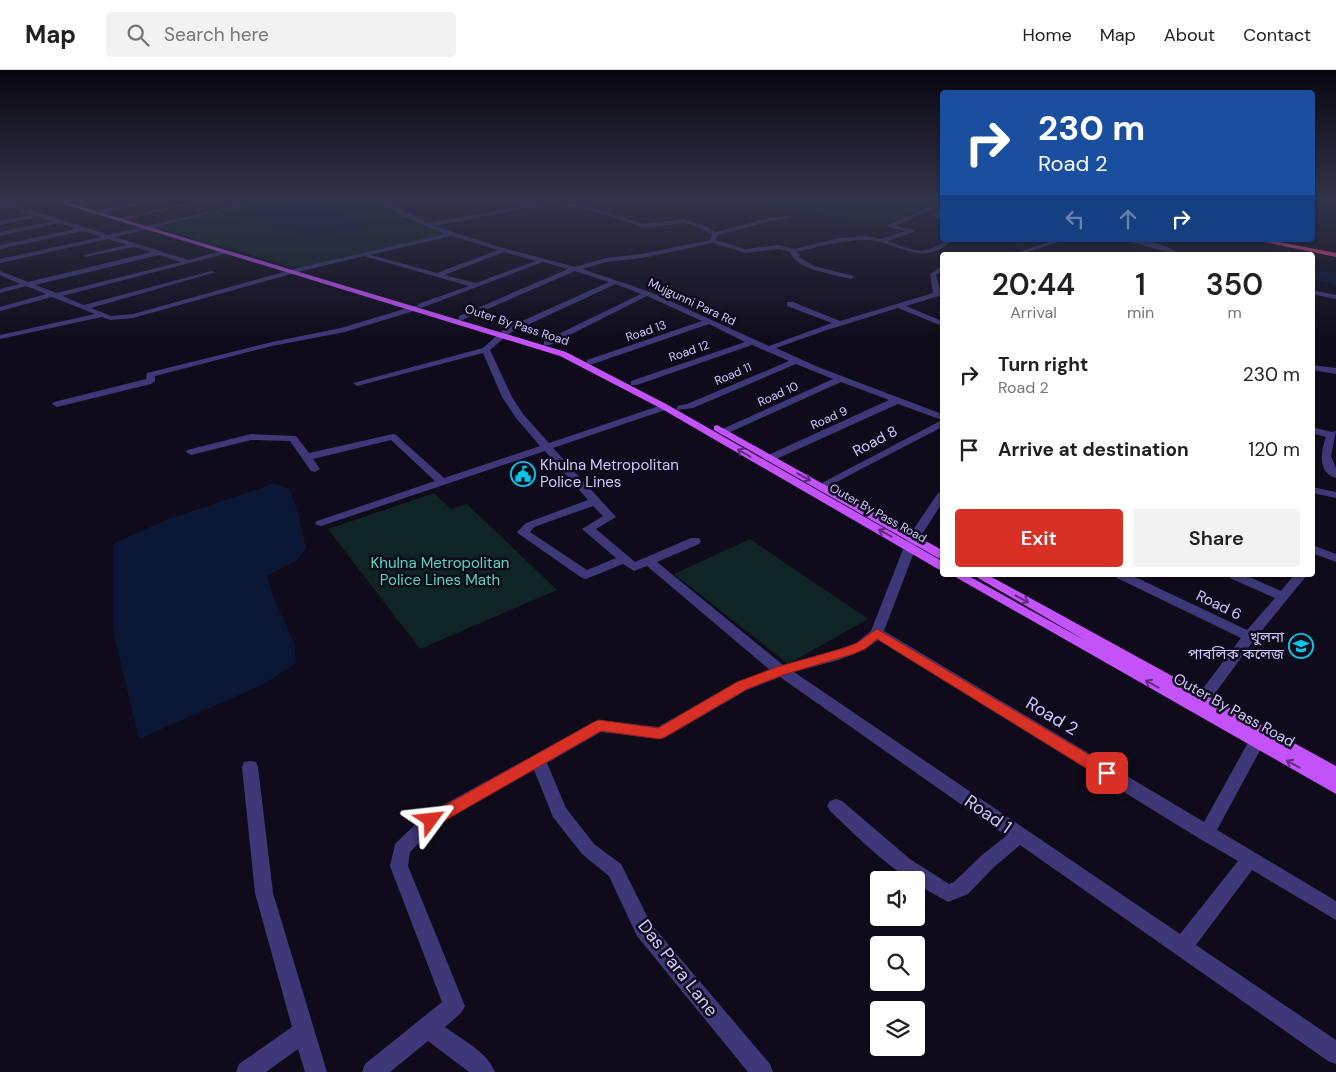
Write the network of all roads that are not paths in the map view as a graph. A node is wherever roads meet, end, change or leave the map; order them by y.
1 (72, 245) edge
2 (132, 245) joint
3 (203, 245) edge
4 (209, 245) edge
5 (406, 245) edge
6 (483, 245) edge
7 (685, 245) edge
8 (731, 245) edge
9 (820, 245) edge
10 (893, 245) edge
11 (943, 245) edge
12 (1045, 245) edge
13 (1148, 245) edge
14 (1283, 245) edge
15 (502, 251) junction
16 (794, 251) junction
17 (226, 252) junction
18 (1022, 252) edge
19 (1170, 252) edge
20 (157, 253) junction
21 (921, 254) junction
22 (364, 255) junction
23 (1336, 255) edge
24 (86, 256) dead end
25 (541, 260) junction
26 (927, 260) dead end
27 (0, 261) edge
28 (189, 262) junction
29 (935, 263) dead end
30 (940, 266) edge
31 (574, 268) junction
32 (940, 269) edge
33 (296, 270) junction
34 (213, 272) dead end
35 (2, 274) edge
36 (437, 275) junction
37 (851, 277) dead end
38 (16, 280) junction
39 (616, 281) junction
40 (0, 283) edge
41 (28, 284) junction
42 (475, 285) junction
43 (0, 291) edge
44 (648, 293) junction
45 (1315, 293) edge
46 (56, 295) junction
47 (930, 296) junction
48 (1336, 297) edge
49 (940, 299) edge
50 (790, 304) dead end
51 (898, 306) junction
52 (85, 307) junction
53 (418, 307) junction
54 (0, 309) edge
55 (102, 315) junction
56 (462, 318) junction
57 (710, 321) junction
58 (838, 323) junction
59 (940, 323) edge
60 (505, 333) junction
61 (0, 338) edge
62 (752, 342) junction
63 (547, 344) junction
64 (486, 350) junction
65 (773, 351) junction
66 (796, 361) junction
67 (590, 362) junction
68 (1315, 368) edge
69 (1336, 371) edge
70 (842, 378) junction
71 (357, 383) dead end
72 (634, 383) junction
73 (898, 400) junction
74 (57, 404) dead end
75 (665, 407) junction
76 (680, 408) junction
77 (940, 416) edge
78 (940, 424) edge
79 (1315, 431) edge
80 (724, 432) junction
81 (1334, 434) edge
82 (547, 446) junction
83 (191, 452) dead end
84 (306, 457) junction
85 (770, 458) junction
86 (315, 469) dead end
87 (1336, 475) edge
88 (442, 482) junction
89 (821, 486) junction
90 (1315, 491) edge
91 (1336, 495) edge
92 (940, 498) edge
93 (595, 501) junction
94 (321, 523) dead end
95 (695, 541) dead end
96 (912, 543) junction
97 (1315, 549) edge
98 (940, 554) edge
99 (1336, 558) edge
100 (625, 559) junction
101 (650, 562) junction
102 (940, 564) edge
103 (962, 577) edge
104 (983, 577) edge
105 (1125, 577) edge
106 (1239, 577) edge
107 (1299, 577) edge
108 (1284, 597) junction
109 (877, 633) junction
110 (1249, 637) junction
111 (781, 671) junction
112 (1204, 699) junction
113 (1256, 743) junction
114 (538, 760) junction
115 (250, 767) dead end
116 (1336, 774) edge
117 (1336, 787) edge
118 (836, 806) dead end
119 (1206, 834) junction
120 (1019, 836) junction
121 (1250, 859) junction
122 (1336, 910) edge
123 (1182, 948) junction
124 (427, 1028) junction
125 (304, 1032) junction
126 (1336, 1053) edge
127 (247, 1072) edge
128 (316, 1072) edge
129 (373, 1072) edge
130 (484, 1072) edge
131 (762, 1072) edge

1 - 27 street
2 - 20 street
2 - 24 street
3 - 17 main road, Outer By Pass Road
4 - 33 main road, Outer By Pass Road
5 - 22 street
6 - 15 street, Mujgunni Para Rd
7 - 31 street
8 - 16 street
9 - 16 street
10 - 21 street
11 - 21 street
12 - 18 street
13 - 19 street
14 - 23 highway
15 - 25 street, Mujgunni Para Rd
15 - 36 street
16 - 37 street
17 - 28 street
17 - 33 main road, Outer By Pass Road
20 - 28 street
20 - 41 street
21 - 26 street
22 - 33 street
22 - 36 street
25 - 31 street, Mujgunni Para Rd
25 - 42 street
28 - 46 street
29 - 30 street
31 - 39 street, Mujgunni Para Rd
31 - 56 street
32 - 47 street
33 - 53 main road, Outer By Pass Road
33 - 55 street
34 - 52 street
35 - 38 street
36 - 42 street
38 - 40 street
38 - 41 street
39 - 44 street, Mujgunni Para Rd
39 - 60 street
41 - 43 street
41 - 46 street
42 - 53 street
44 - 57 street, Mujgunni Para Rd
44 - 63 street
45 - 48 street
46 - 52 street
46 - 54 street
47 - 49 street
47 - 51 street
50 - 58 street
51 - 58 street
51 - 59 street
52 - 55 street
53 - 56 main road, Outer By Pass Road
53 - 60 main road, Outer By Pass Road
53 - 74 street
55 - 61 street
56 - 60 main road, Outer By Pass Road
57 - 62 street, Mujgunni Para Rd
57 - 67 street, Road 13
58 - 65 street
60 - 63 main road, Outer By Pass Road
60 - 64 street
60 - 75 main road, Outer By Pass Road
62 - 65 street, Mujgunni Para Rd
62 - 72 street, Road 12
63 - 67 main road, Outer By Pass Road
64 - 71 street
64 - 82 street
65 - 66 street, Mujgunni Para Rd
66 - 70 street, Mujgunni Para Rd
66 - 76 street, Road 11
67 - 72 main road, Outer By Pass Road
68 - 69 street
70 - 73 street, Mujgunni Para Rd
70 - 80 street, Road 10
72 - 76 main road, Outer By Pass Road
73 - 77 street, Mujgunni Para Rd
73 - 85 street, Road 9
75 - 82 street
96 -> 75 main road, Outer By Pass Road
76 - 80 main road, Outer By Pass Road
78 - 89 street, Road 8
79 - 81 street
80 - 85 main road, Outer By Pass Road
81 - 87 street
82 - 88 street
82 - 93 street
83 - 84 street
84 - 86 street
84 - 88 street
85 -> 89 main road, Outer By Pass Road
88 - 94 street
89 - 96 main road, Outer By Pass Road
90 - 91 street
92 - 96 street
93 - 100 street
93 - 100 street
95 - 101 street
96 - 98 main road, Outer By Pass Road
96 - 102 main road, Outer By Pass Road
96 - 109 street
97 - 99 street
100 - 101 street
101 - 111 street, Road 1
113 -> 103 main road, Outer By Pass Road
104 -> 112 main road, Outer By Pass Road
105 - 110 street, Road 6
106 - 108 street
107 - 108 street
108 - 110 street
109 - 111 street
109 - 119 street, Road 2
110 - 112 street
111 - 114 street
111 - 120 street, Road 1
112 - 116 main road, Outer By Pass Road
117 -> 113 main road, Outer By Pass Road
113 - 119 street
114 - 124 street
114 - 131 street, Das Para Lane
115 - 125 street
118 - 120 street
119 - 121 street, Road 2
120 - 123 street, Road 1
121 - 122 street, Road 2
121 - 123 street
123 - 126 street, Road 1
124 - 129 street
124 - 130 street
125 - 127 street
125 - 128 street

